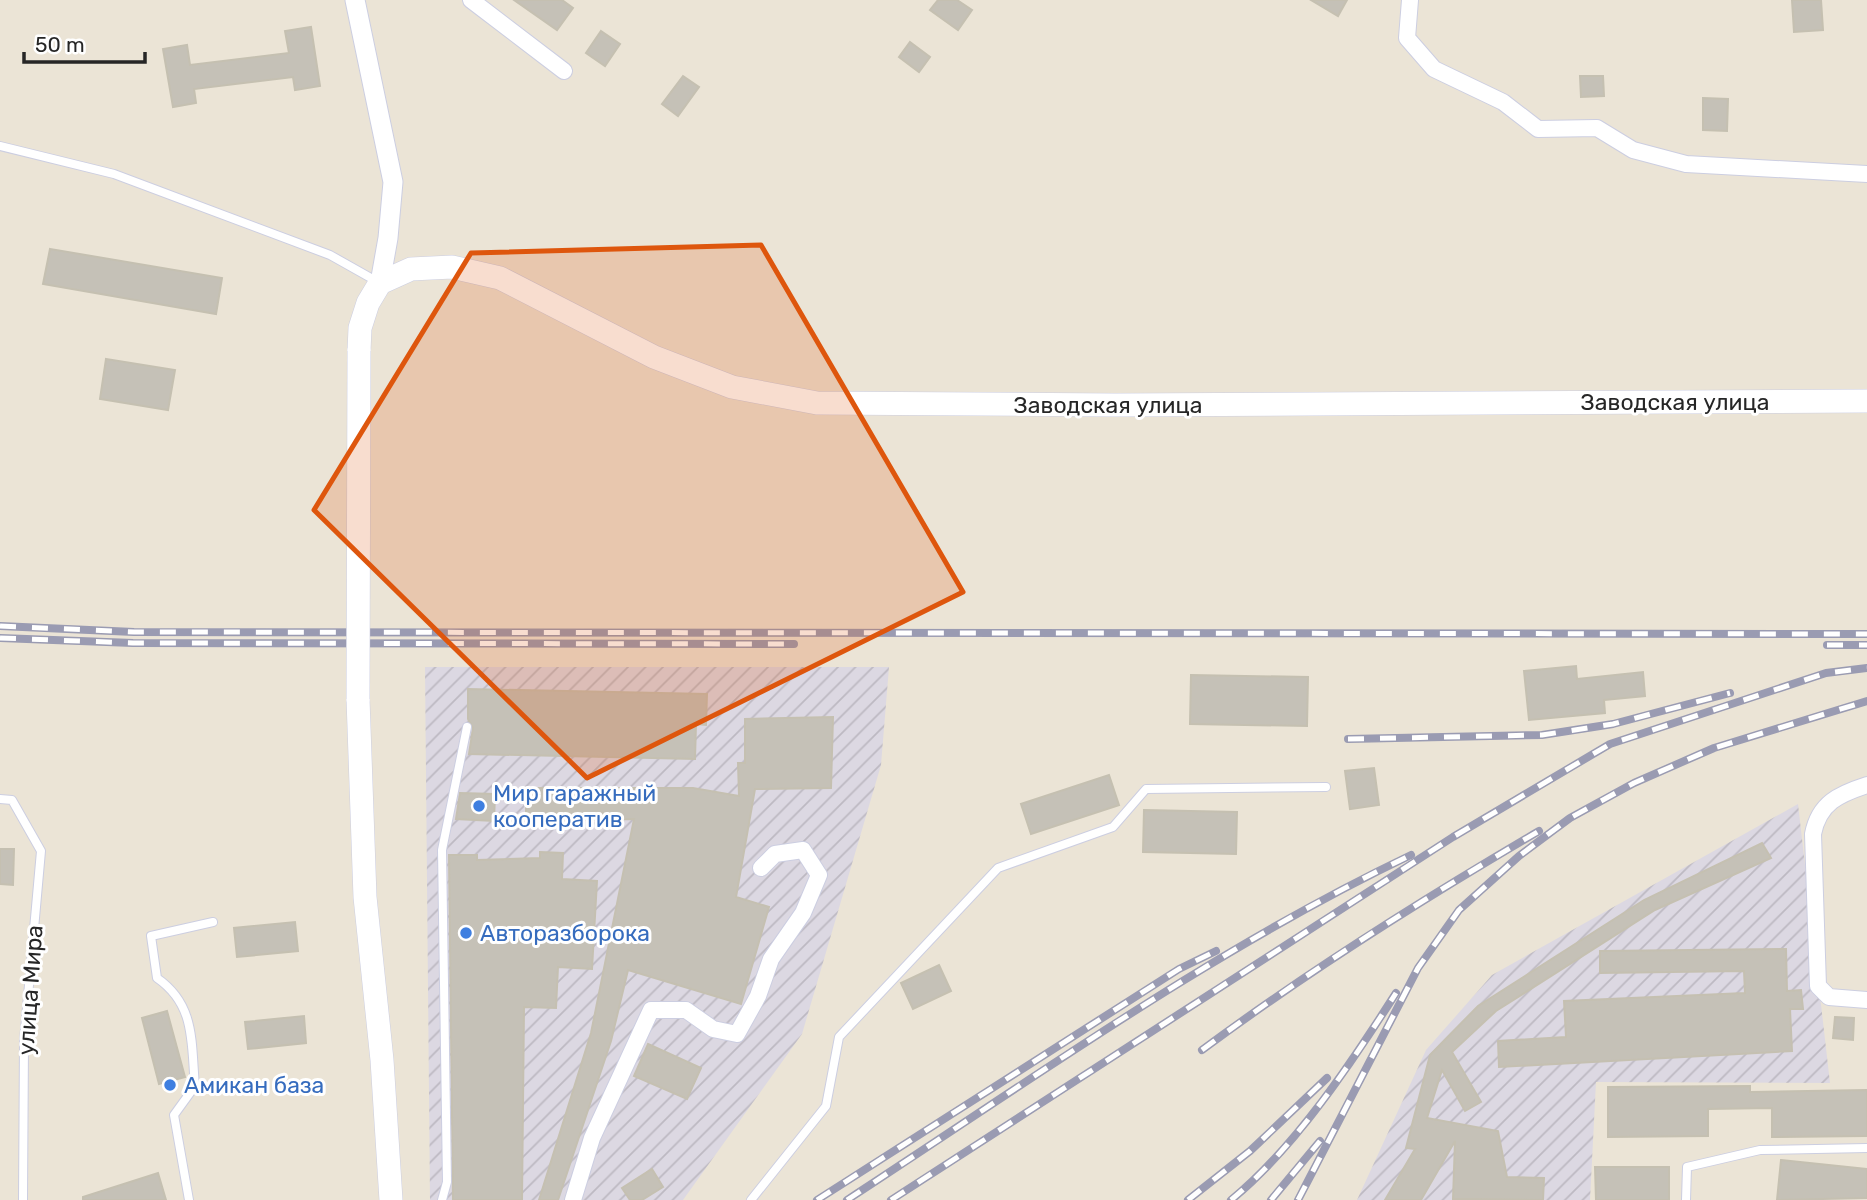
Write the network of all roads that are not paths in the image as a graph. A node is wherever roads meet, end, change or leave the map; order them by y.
1 (355, 0) edge
2 (471, 0) edge
3 (1410, 0) edge
4 (564, 71) dead end
5 (0, 146) edge
6 (1867, 174) edge
7 (380, 283) junction
8 (1867, 401) edge
9 (467, 727) dead end
10 (1867, 785) edge
11 (1326, 787) dead end
12 (0, 799) edge
13 (761, 868) dead end
14 (213, 922) dead end
15 (1867, 1000) edge
16 (1867, 1148) edge
17 (23, 1200) edge
18 (189, 1200) edge
19 (391, 1200) edge
20 (442, 1200) edge
21 (573, 1200) edge
22 (751, 1200) edge
23 (1686, 1200) edge

1 - 7 street
2 - 4 street
3 - 6 street
5 - 7 lane
7 - 8 main road, Заводская улица
7 - 19 main road, bridge
9 - 20 lane
10 - 15 street
11 - 22 lane
12 - 17 lane, улица Мира
13 - 21 street
14 - 18 lane
16 - 23 lane

